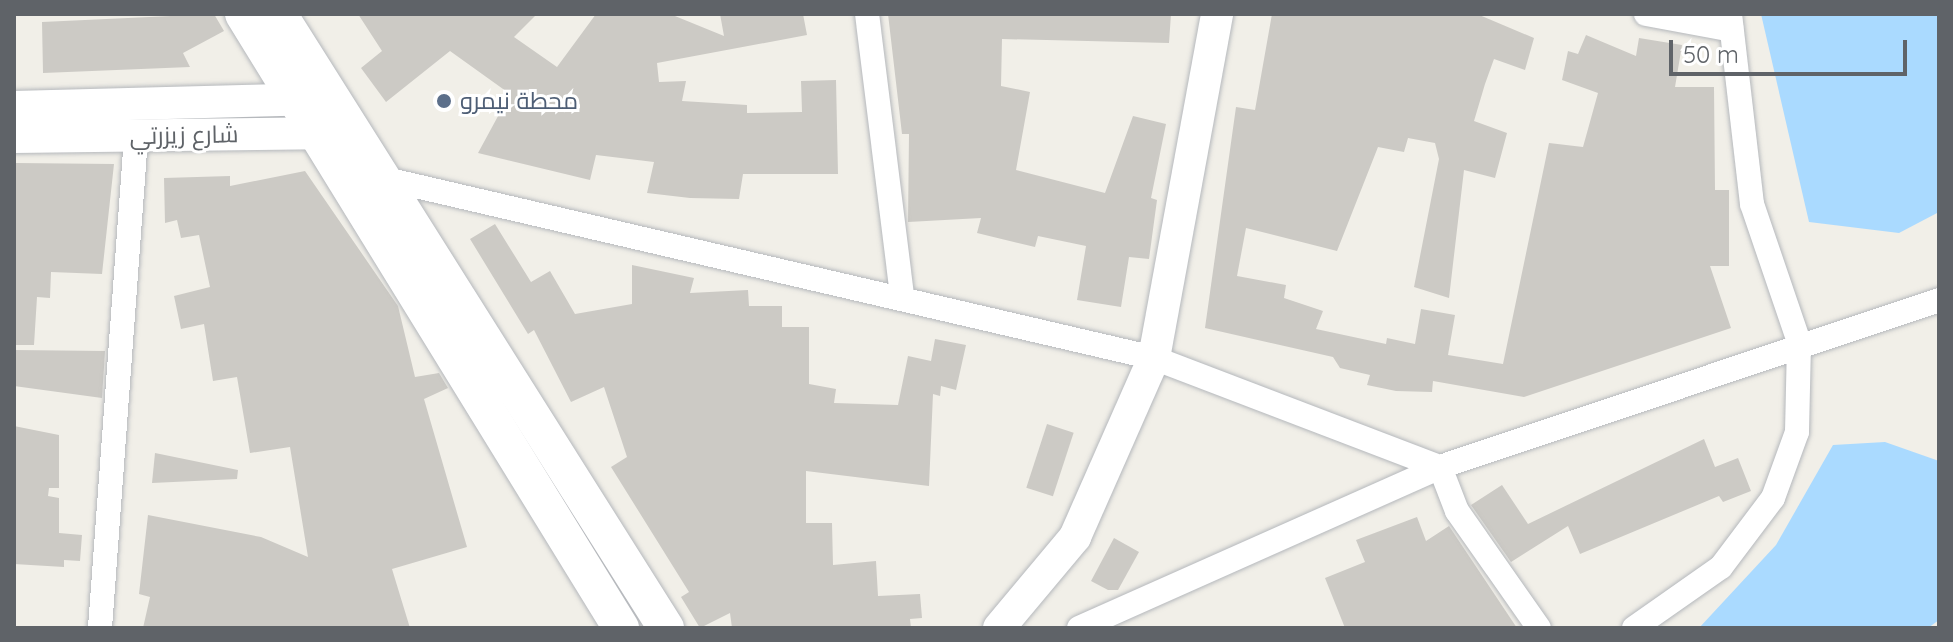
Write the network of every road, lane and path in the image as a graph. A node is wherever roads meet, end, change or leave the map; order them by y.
1 (243, 14) edge
2 (279, 14) edge
3 (867, 14) edge
4 (1217, 14) edge
5 (1646, 14) edge
6 (1731, 22) edge
7 (313, 100) junction
8 (14, 107) edge
9 (353, 132) junction
10 (317, 133) junction
11 (136, 136) junction
12 (14, 137) edge
13 (343, 170) junction
14 (384, 179) junction
15 (902, 294) junction
16 (1939, 300) edge
17 (1799, 342) junction
18 (1154, 358) junction
19 (1440, 467) junction
20 (100, 628) edge
21 (621, 628) edge
22 (666, 628) edge
23 (999, 628) edge
24 (1079, 628) edge
25 (1539, 628) edge
26 (1634, 628) edge

1 - 7 main road
2 - 7 main road
3 - 15 street
4 - 18 street
5 - 6 street
6 - 17 street
7 - 8 street, شارع زيزرتي
7 - 9 main road
7 - 10 main road
9 - 10 street, شارع زيزرتي
9 - 14 main road
10 - 11 street, شارع زيزرتي
10 - 13 main road
11 - 12 street, شارع زيزرتي
11 - 20 street
13 - 14 street
13 - 21 main road
14 - 15 street
14 - 22 main road
15 - 18 street
16 - 17 street
17 - 19 street
17 - 26 street
18 - 19 street
18 - 23 street
19 - 24 street
19 - 25 street

